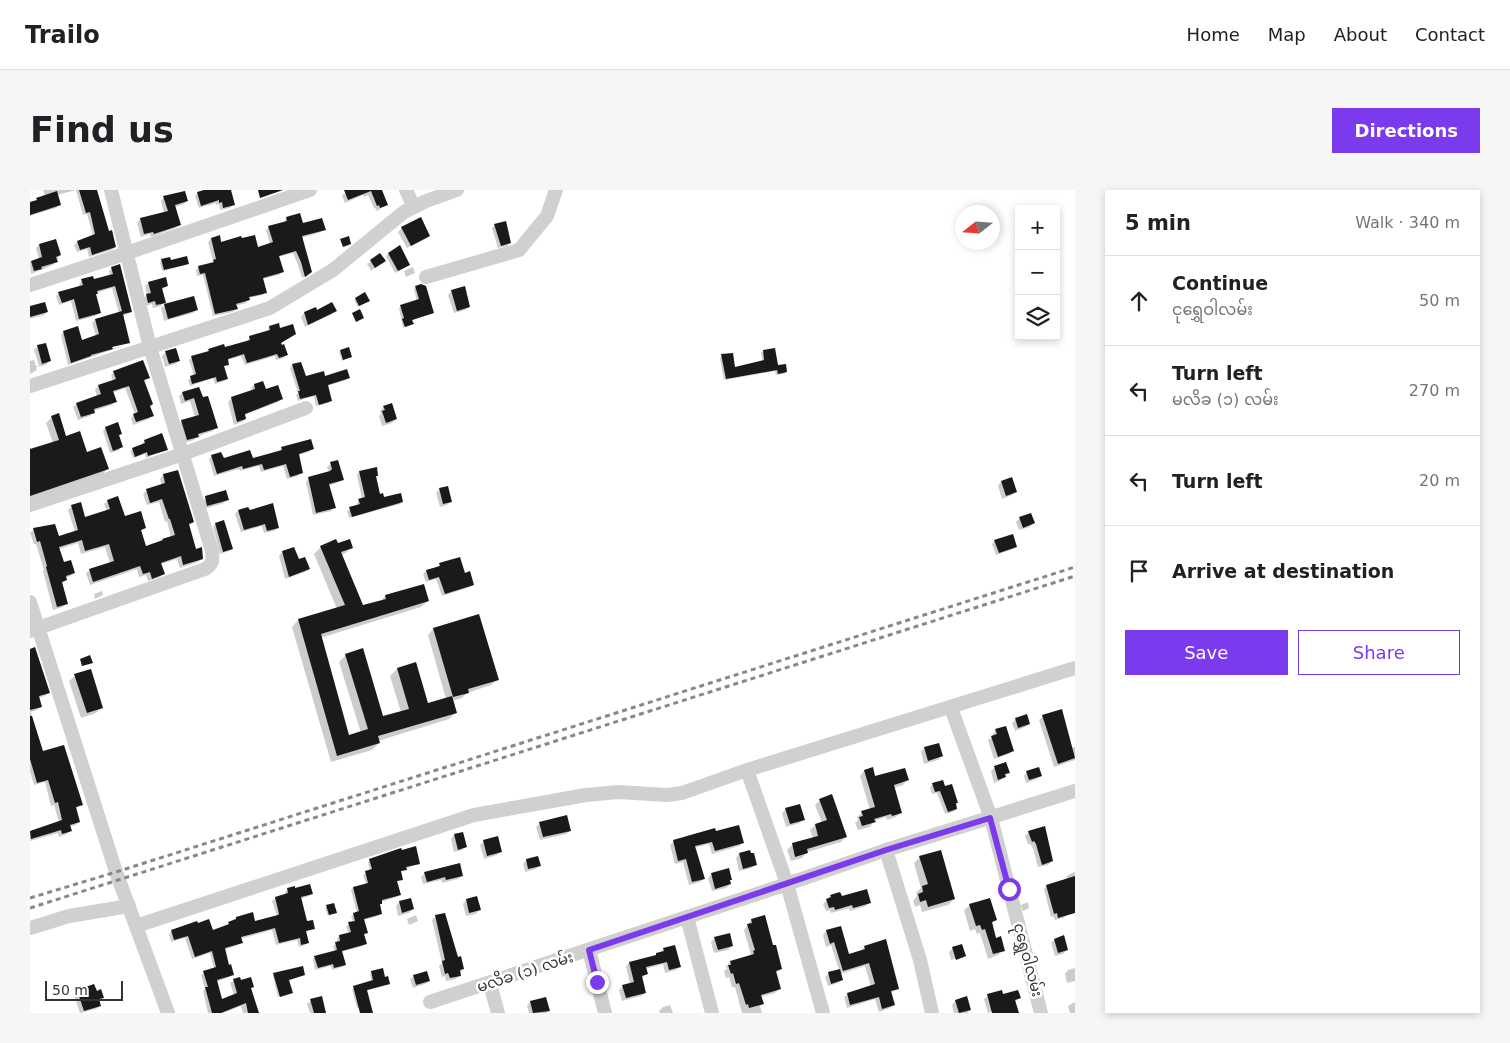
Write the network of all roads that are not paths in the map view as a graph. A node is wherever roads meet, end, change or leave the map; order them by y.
1 (112, 190) edge
2 (310, 190) edge
3 (406, 190) edge
4 (457, 190) edge
5 (556, 190) edge
6 (414, 207) junction
7 (127, 254) junction
8 (426, 277) dead end
9 (30, 285) edge
10 (150, 347) junction
11 (30, 386) edge
12 (306, 408) dead end
13 (183, 454) junction
14 (30, 505) edge
15 (30, 602) edge
16 (34, 629) edge
17 (1075, 668) edge
18 (951, 708) junction
19 (748, 770) junction
20 (1075, 791) edge
21 (990, 818) junction
22 (886, 850) junction
23 (787, 884) junction
24 (128, 906) junction
25 (687, 916) junction
26 (136, 926) junction
27 (30, 928) edge
28 (589, 950) junction
29 (490, 984) junction
30 (430, 1002) dead end
31 (168, 1013) edge
32 (498, 1013) edge
33 (605, 1013) edge
34 (712, 1013) edge
35 (823, 1013) edge
36 (932, 1013) edge
37 (1041, 1013) edge

1 - 7 street
2 - 7 street
3 - 6 street
4 - 6 street
5 - 8 street
6 - 10 street
7 - 9 street
7 - 10 street
10 - 11 street
10 - 13 street
12 - 13 street
13 - 14 street
13 - 16 street
15 - 16 street
16 - 24 street
17 - 18 street
18 - 19 street
18 - 21 street, ငုရွှေဝါလမ်း
19 - 23 street
19 - 26 street
20 - 21 street, မလိခ (၁) လမ်း
21 - 22 street, မလိခ (၁) လမ်း
21 - 37 street, ငုရွှေဝါလမ်း
22 - 23 street, မလိခ (၁) လမ်း
22 - 36 street
23 - 25 street, မလိခ (၁) လမ်း
23 - 35 street
24 - 26 street
24 - 27 street
25 - 28 street, မလိခ (၁) လမ်း
25 - 34 street
26 - 31 street
28 - 29 street, မလိခ (၁) လမ်း
28 - 33 street
29 - 30 street, မလိခ (၁) လမ်း
29 - 32 street

